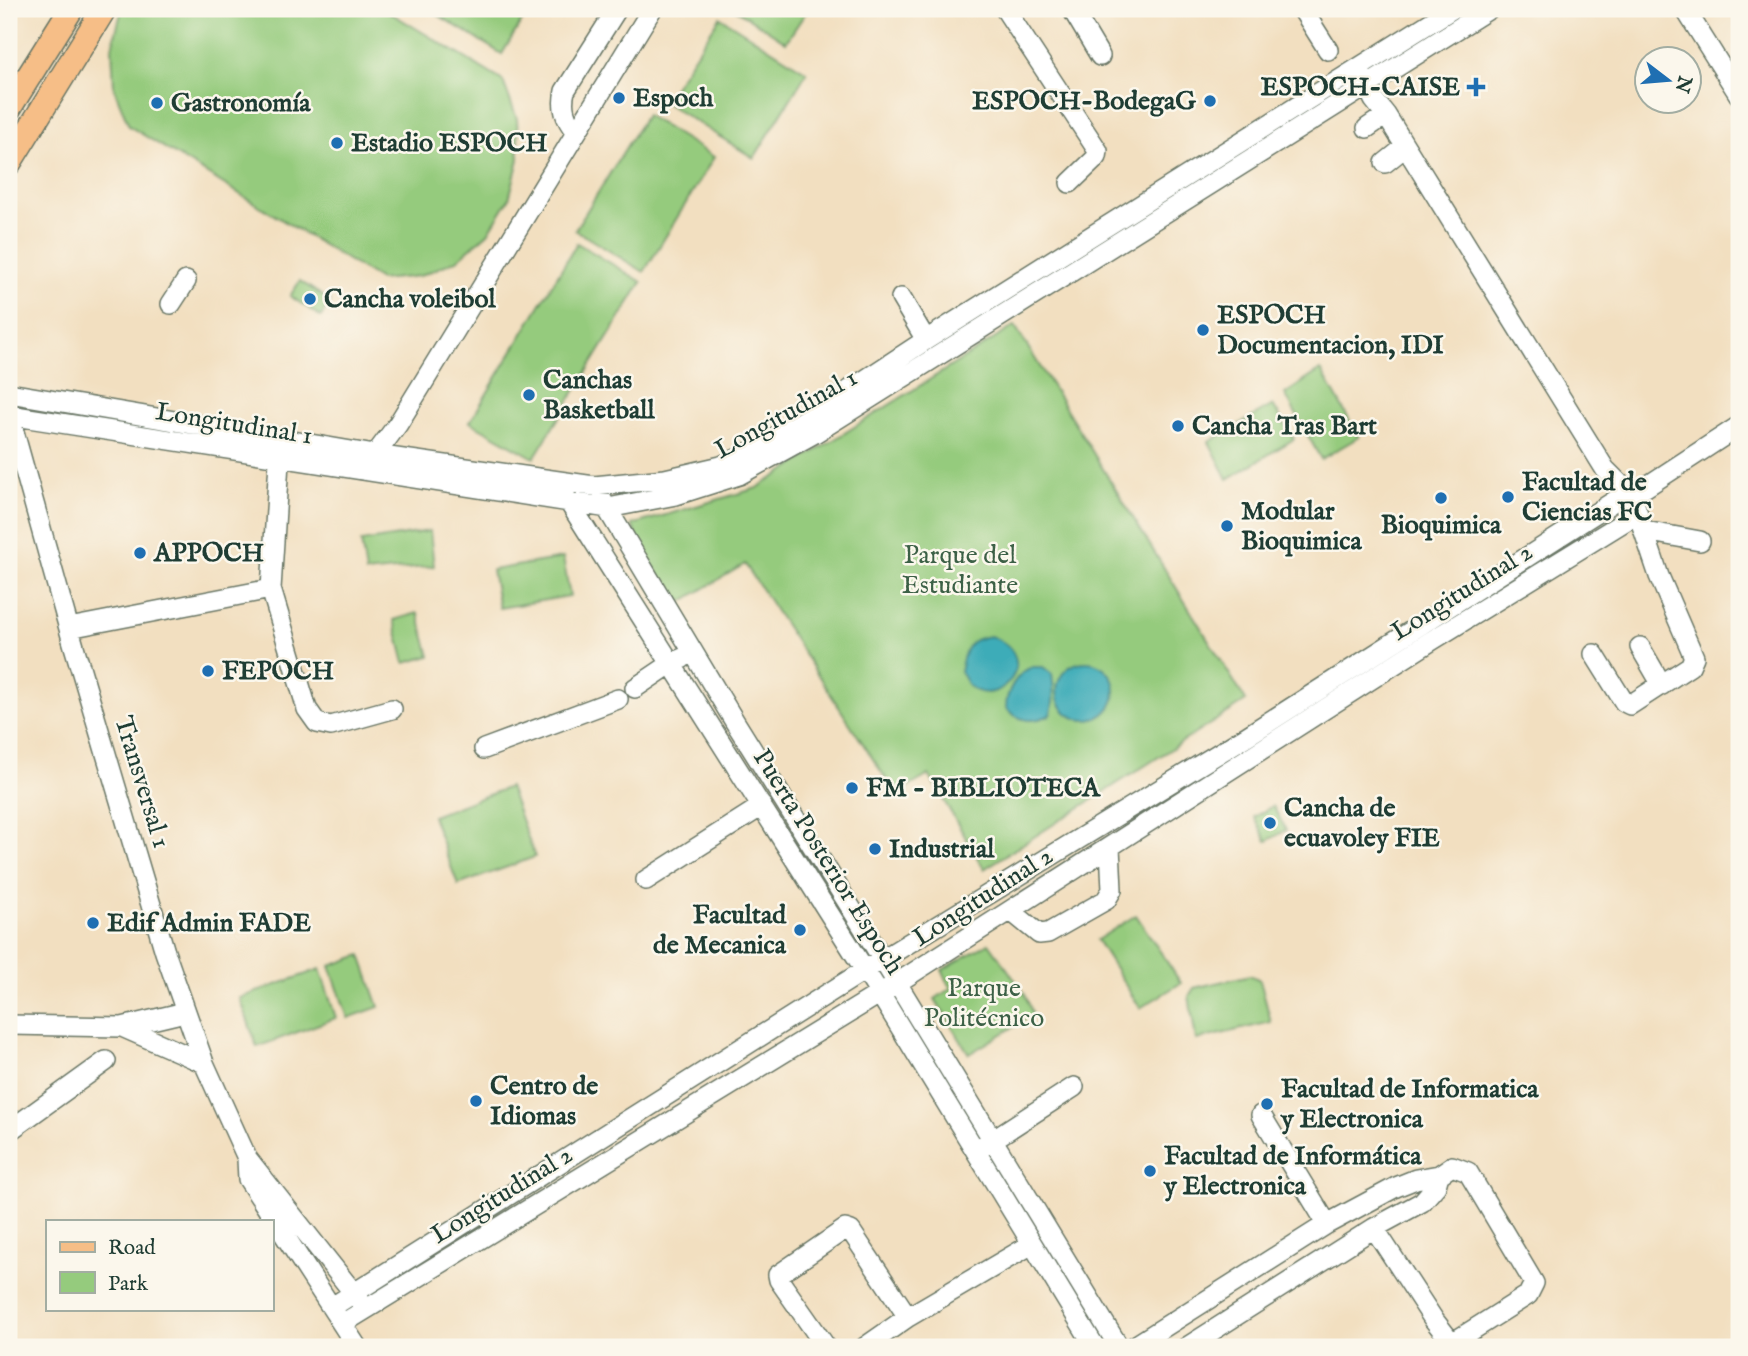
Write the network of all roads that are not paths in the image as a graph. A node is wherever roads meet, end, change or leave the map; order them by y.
1 (71, 9) edge
2 (104, 9) edge
3 (617, 9) edge
4 (652, 9) edge
5 (1005, 9) edge
6 (1072, 9) edge
7 (1302, 9) edge
8 (1452, 9) edge
9 (1489, 9) edge
10 (1685, 9) edge
11 (1328, 50) dead end
12 (1100, 57) dead end
13 (1363, 78) junction
14 (1739, 95) edge
15 (9, 108) edge
16 (1386, 115) junction
17 (1367, 128) dead end
18 (576, 132) junction
19 (1405, 147) junction
20 (9, 163) edge
21 (1385, 163) dead end
22 (1070, 183) dead end
23 (186, 281) dead end
24 (901, 298) dead end
25 (171, 304) dead end
26 (926, 340) junction
27 (9, 394) edge
28 (9, 414) edge
29 (1739, 426) edge
30 (280, 449) junction
31 (375, 455) junction
32 (554, 480) junction
33 (594, 486) junction
34 (1632, 496) junction
35 (569, 502) junction
36 (606, 507) junction
37 (1645, 531) junction
38 (1700, 541) dead end
39 (271, 589) junction
40 (69, 628) junction
41 (1640, 647) dead end
42 (694, 653) junction
43 (1594, 654) dead end
44 (672, 663) junction
45 (1662, 685) junction
46 (1311, 707) junction
47 (392, 709) dead end
48 (484, 749) dead end
49 (762, 806) junction
50 (1110, 847) junction
51 (646, 880) dead end
52 (1011, 911) junction
53 (883, 960) junction
54 (865, 970) junction
55 (889, 988) junction
56 (186, 1012) junction
57 (9, 1025) edge
58 (122, 1027) junction
59 (106, 1061) dead end
60 (204, 1063) junction
61 (690, 1080) junction
62 (1074, 1087) dead end
63 (703, 1103) junction
64 (1261, 1115) dead end
65 (9, 1131) edge
66 (993, 1139) junction
67 (976, 1151) junction
68 (247, 1158) junction
69 (1439, 1175) junction
70 (1327, 1224) junction
71 (1374, 1228) junction
72 (1032, 1244) junction
73 (354, 1293) junction
74 (332, 1307) junction
75 (366, 1309) junction
76 (908, 1317) junction
77 (342, 1324) junction
78 (357, 1347) edge
79 (826, 1347) edge
80 (865, 1347) edge
81 (1094, 1347) edge
82 (1119, 1347) edge
83 (1133, 1347) edge
84 (1187, 1347) edge

1 - 15 main road
2 - 20 main road
3 - 18 street
4 - 18 street
5 - 22 street
6 - 12 street
7 - 11 street
8 - 13 street, Longitudinal 1
9 - 13 street, Longitudinal 1
10 - 14 street
13 - 16 street
13 - 26 street, Longitudinal 1
13 - 36 street, Longitudinal 1
16 - 17 street
16 - 19 street
18 - 31 street
19 - 21 street
19 - 34 street
23 - 25 street
24 - 26 street
26 - 33 street, Longitudinal 1
27 - 30 street, Longitudinal 1
28 - 30 street, Longitudinal 1
28 - 40 street, Transversal 1
29 - 34 street
30 - 31 street, Longitudinal 1
30 - 35 street, Longitudinal 1
30 - 39 street
31 - 32 street, Longitudinal 1
32 - 33 street, Longitudinal 1
32 - 35 street, Puerta Posterior Espoch
33 - 36 street, Puerta Posterior Espoch
34 - 37 street
34 - 46 street, Longitudinal 2
35 - 36 street, Longitudinal 1
35 - 44 street, Puerta Posterior Espoch
36 - 42 street, Puerta Posterior Espoch
37 - 38 street
37 - 45 street
39 - 40 street
39 - 47 street
40 - 56 street, Transversal 1
41 - 45 street
42 - 44 street
42 - 53 street, Puerta Posterior Espoch
43 - 45 street
44 - 48 street
44 - 49 street, Puerta Posterior Espoch
46 - 50 street, Longitudinal 2
46 - 53 street, Longitudinal 2
49 - 51 street
49 - 54 street, Puerta Posterior Espoch
50 - 52 street, Longitudinal 2
50 - 52 street
52 - 55 street, Longitudinal 2
53 - 54 street, Longitudinal 2
53 - 55 street, Puerta Posterior Espoch
54 - 55 street, Puerta Posterior Espoch
54 - 61 street, Longitudinal 2
55 - 63 street, Longitudinal 2
55 - 66 street, Puerta Posterior Espoch
55 - 67 street, Puerta Posterior Espoch
56 - 58 street
56 - 60 street, Transversal 1
57 - 58 street
58 - 60 street
59 - 65 street
60 - 68 street, Transversal 1
61 - 63 street
61 - 73 street, Longitudinal 2
62 - 66 street
63 - 75 street, Longitudinal 2
64 - 70 street
66 - 67 street
66 - 82 street, Puerta Posterior Espoch
67 - 72 street, Puerta Posterior Espoch
68 - 73 street, Transversal 1
68 - 74 street, Transversal 1
69 - 70 street
69 - 71 street
69 - 71 street
70 - 83 street
71 - 84 street
72 - 76 street
72 - 81 street, Puerta Posterior Espoch
73 - 74 street, Longitudinal 2
73 - 75 street, Transversal 1
74 - 77 street, Transversal 1
75 - 77 street, Longitudinal 2
76 - 79 street
76 - 80 street
77 - 78 street, Transversal 1

